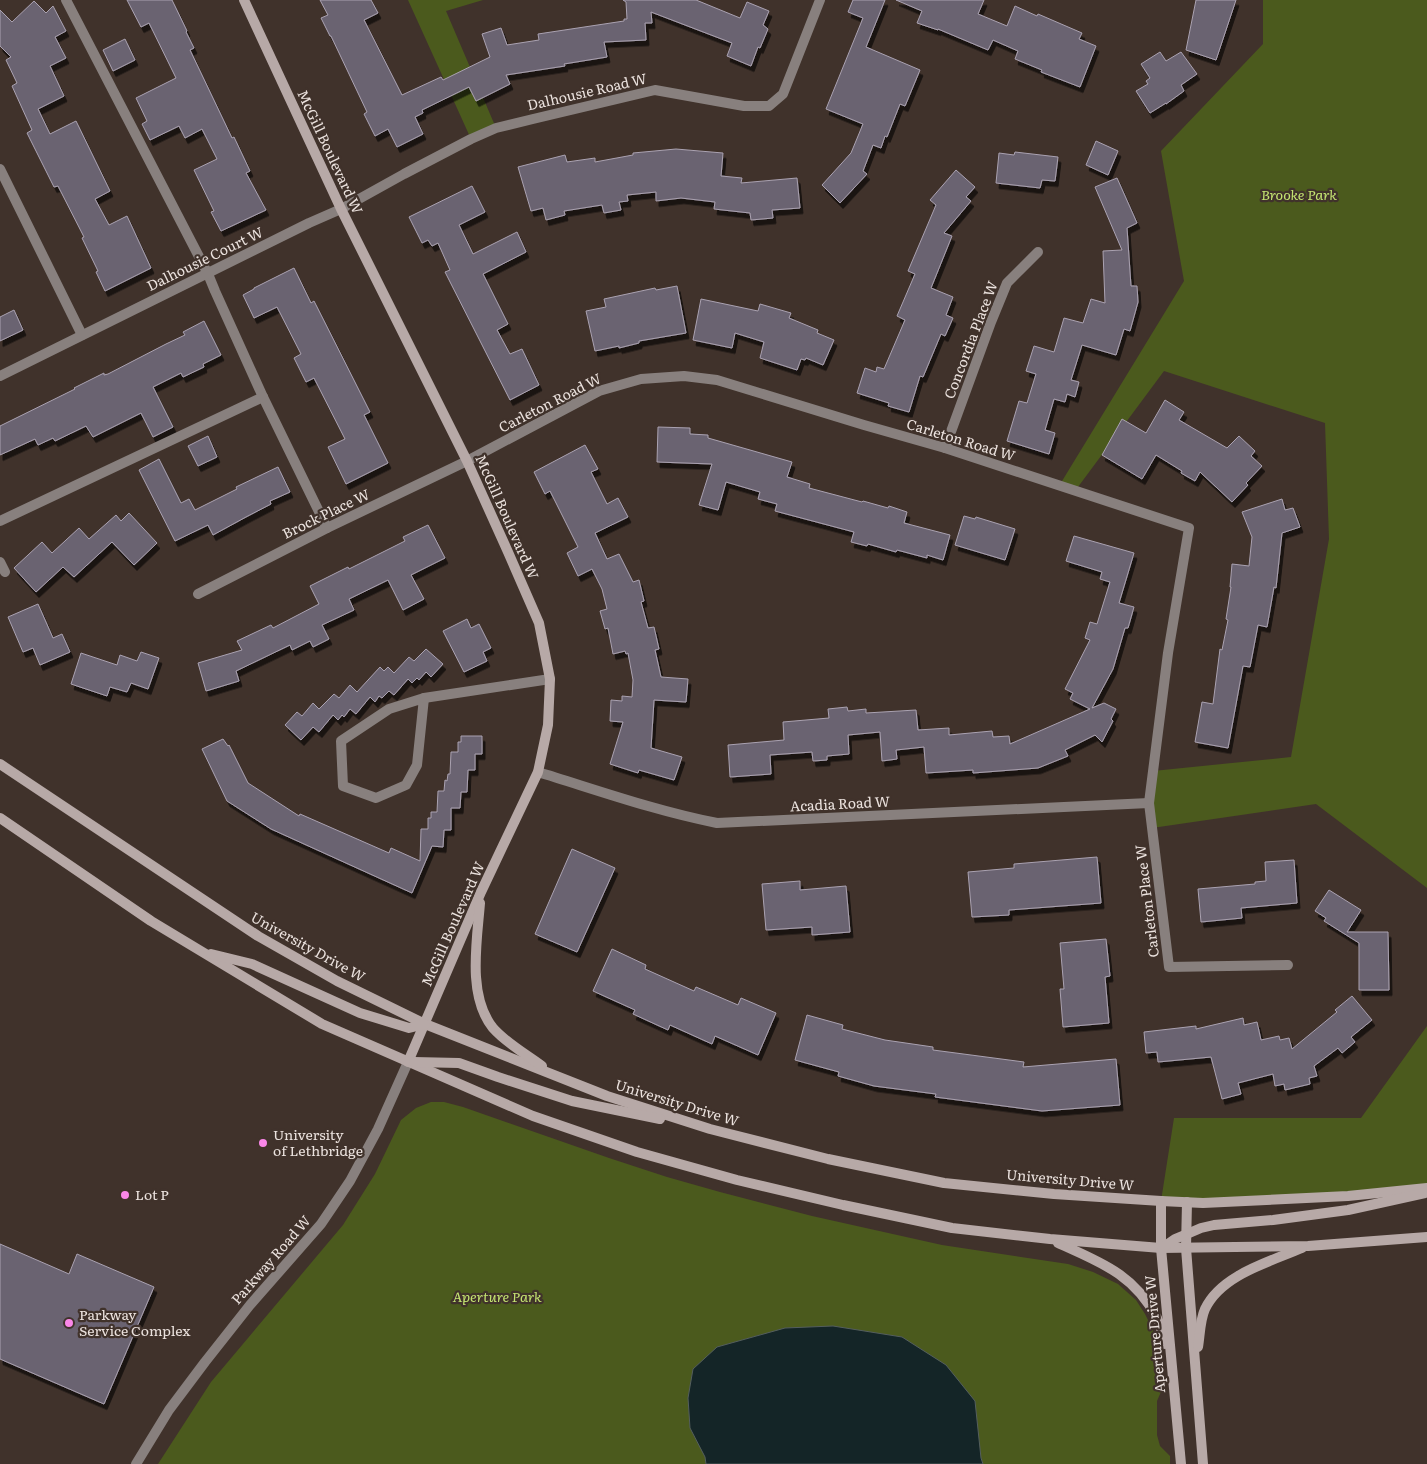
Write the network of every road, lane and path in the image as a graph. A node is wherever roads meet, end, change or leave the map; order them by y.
1 (66, 0) edge
2 (244, 0) edge
3 (820, 0) edge
4 (0, 168) edge
5 (340, 209) junction
6 (1038, 252) dead end
7 (208, 274) junction
8 (82, 335) junction
9 (0, 376) edge
10 (263, 396) junction
11 (945, 448) junction
12 (466, 461) junction
13 (0, 521) edge
14 (327, 528) junction
15 (0, 562) edge
16 (5, 572) dead end
17 (198, 594) dead end
18 (550, 678) junction
19 (424, 698) junction
20 (0, 764) edge
21 (538, 772) junction
22 (1149, 803) junction
23 (0, 818) edge
24 (481, 892) junction
25 (202, 952) junction
26 (1288, 965) dead end
27 (425, 1024) junction
28 (408, 1062) junction
29 (556, 1076) junction
30 (710, 1129) junction
31 (1427, 1188) edge
32 (1427, 1193) edge
33 (1161, 1201) junction
34 (1187, 1202) junction
35 (1187, 1234) junction
36 (1427, 1237) edge
37 (1050, 1239) junction
38 (1308, 1246) junction
39 (1162, 1248) junction
40 (1186, 1248) junction
41 (1195, 1363) junction
42 (1172, 1371) junction
43 (136, 1464) edge
44 (1181, 1464) edge
45 (1203, 1464) edge

1 - 7 street
2 - 5 main road, McGill Boulevard W
3 - 5 street, Dalhousie Road W
4 - 8 street
5 - 7 street, Dalhousie Court W
5 - 12 main road, McGill Boulevard W
6 - 11 street, Concordia Place W
7 - 8 street, Dalhousie Court W
7 - 10 street
8 - 9 street, Dalhousie Court W
10 - 13 street
10 - 14 street
11 - 12 street, Carleton Road W
11 - 22 street, Carleton Road W
12 - 14 street, Brock Place W
12 - 18 main road, McGill Boulevard W
14 - 17 street, Brock Place W
15 - 16 street
18 - 19 street
18 - 21 main road, McGill Boulevard W
19 - 19 street
20 - 27 main road, University Drive W
21 - 22 street, Acadia Road W
21 - 24 main road, McGill Boulevard W
22 - 26 street, Carleton Place W
23 - 25 main road
24 - 27 main road, McGill Boulevard W
24 - 29 main road
25 - 27 main road
25 - 28 main road
27 - 28 main road, McGill Boulevard W
27 - 29 main road, University Drive W
28 - 30 main road
28 - 37 main road
28 - 43 street, Parkway Road W
29 - 30 main road, University Drive W
30 - 33 main road, University Drive W
31 - 34 main road, University Drive W
32 - 35 main road
33 - 34 main road, University Drive W
33 - 39 main road, Aperture Drive W
34 - 35 main road
35 - 39 main road
35 - 40 main road
36 - 38 main road
37 - 39 main road
37 - 42 main road
38 - 40 main road
38 - 41 main road
39 - 40 main road
39 - 42 main road, Aperture Drive W
40 - 41 main road
41 - 45 main road
42 - 44 main road, Aperture Drive W

